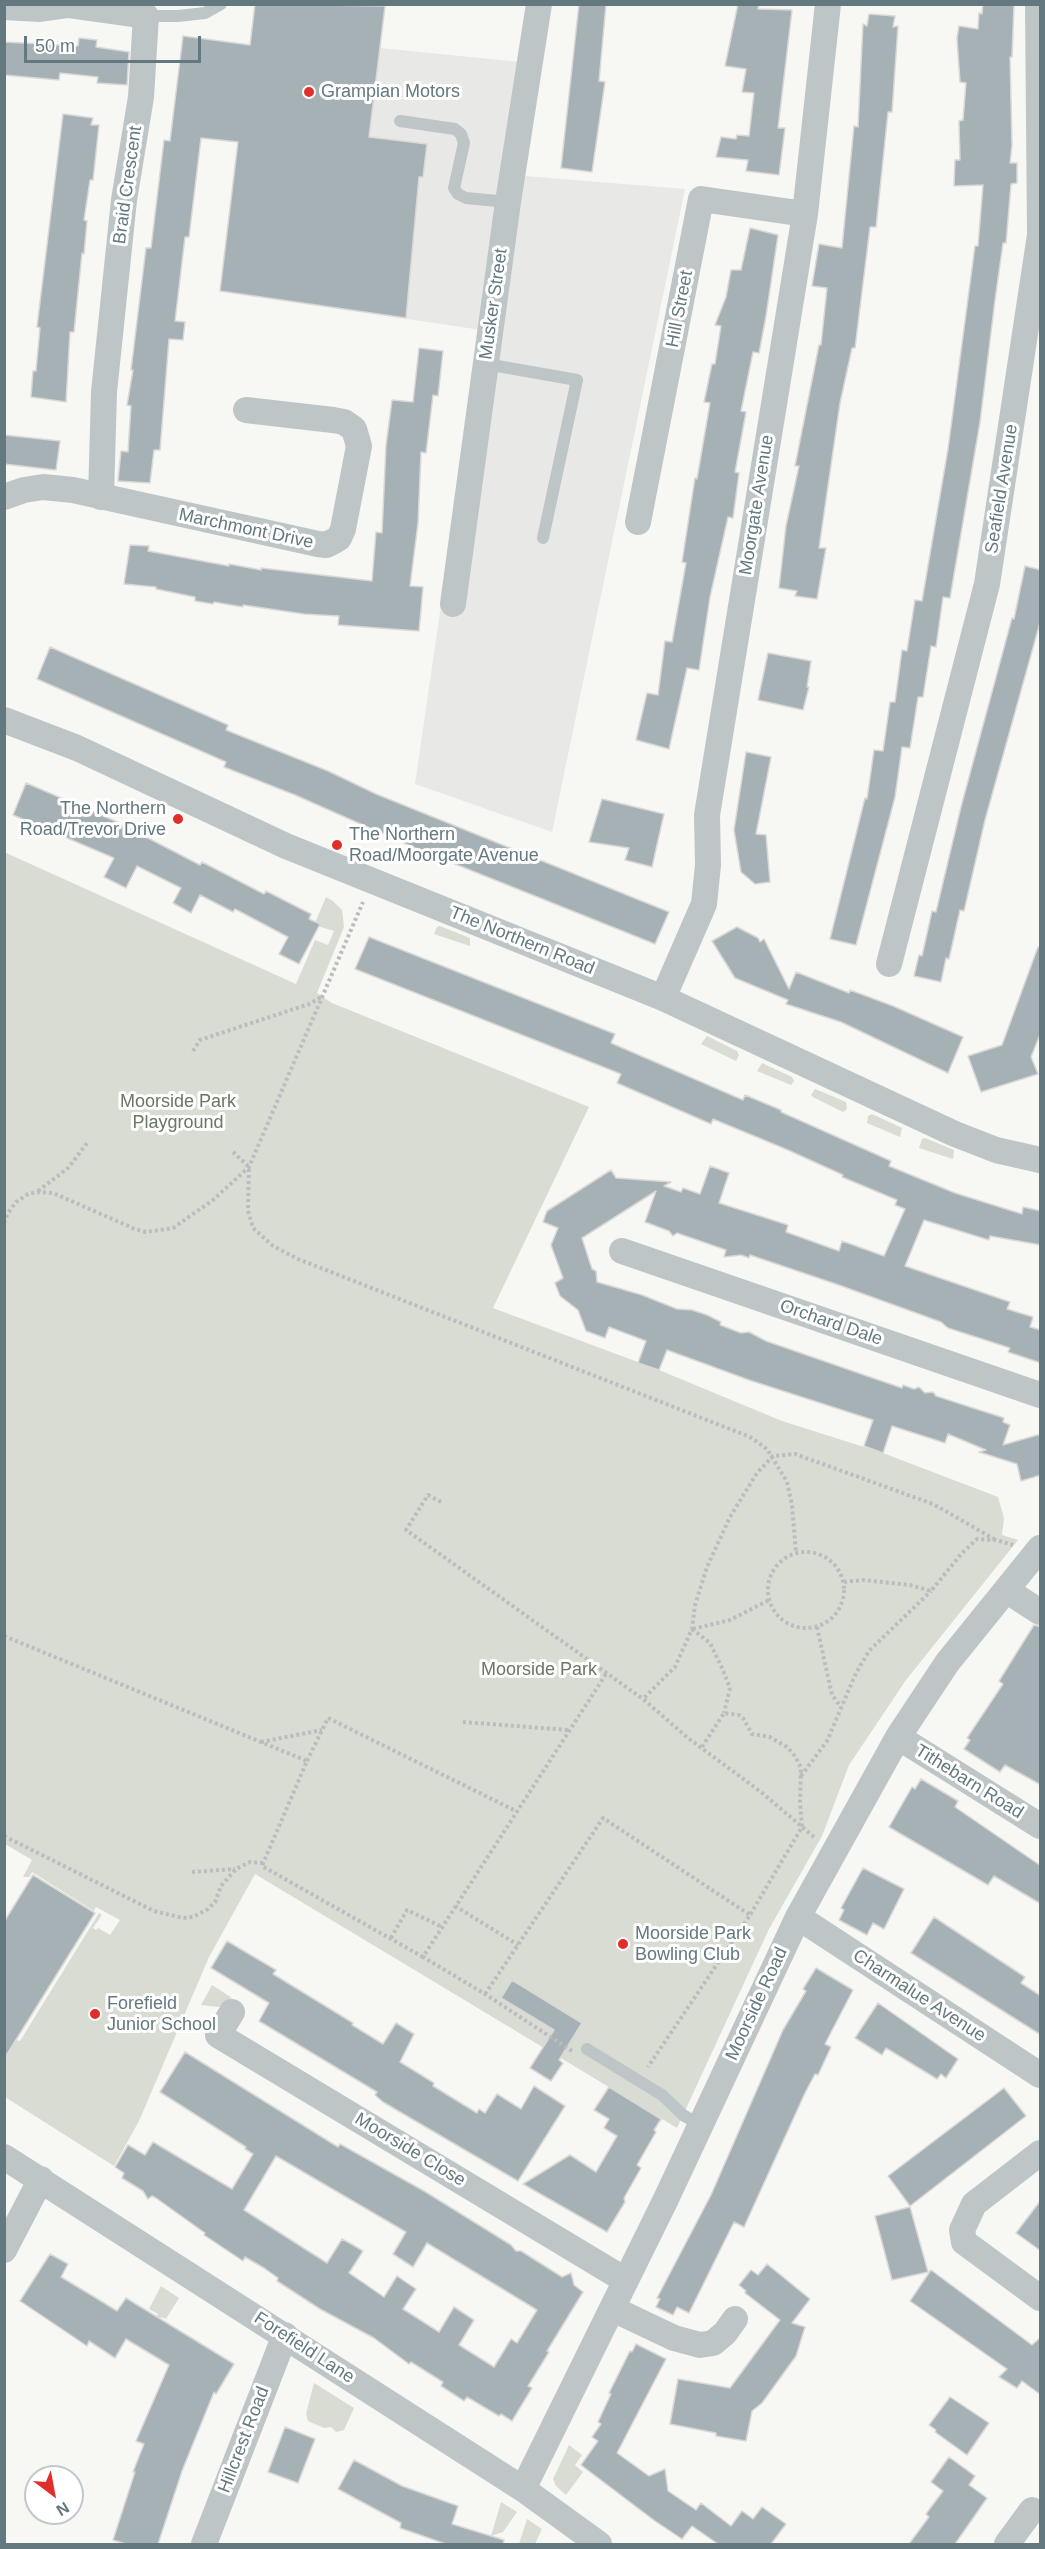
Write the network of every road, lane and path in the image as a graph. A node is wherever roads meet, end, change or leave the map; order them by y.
1 (221, 4) edge
2 (539, 4) edge
3 (828, 4) edge
4 (1038, 4) edge
5 (4, 7) edge
6 (146, 15) junction
7 (400, 121) dead end
8 (508, 202) junction
9 (805, 214) junction
10 (486, 364) junction
11 (246, 410) dead end
12 (4, 497) edge
13 (101, 497) junction
14 (638, 522) dead end
15 (543, 538) dead end
16 (453, 604) dead end
17 (4, 720) edge
18 (372, 881) junction
19 (889, 964) dead end
20 (321, 997) junction
21 (663, 998) junction
22 (193, 1051) dead end
23 (88, 1142) dead end
24 (234, 1152) dead end
25 (1040, 1158) edge
26 (249, 1167) junction
27 (38, 1192) junction
28 (4, 1223) edge
29 (622, 1251) dead end
30 (1041, 1395) edge
31 (772, 1456) junction
32 (441, 1502) dead end
33 (996, 1540) junction
34 (1029, 1547) edge
35 (796, 1553) junction
36 (844, 1582) junction
37 (1006, 1590) junction
38 (931, 1591) junction
39 (769, 1600) junction
40 (1041, 1612) edge
41 (817, 1627) junction
42 (692, 1629) junction
43 (4, 1636) edge
44 (606, 1674) junction
45 (643, 1699) junction
46 (841, 1707) junction
47 (724, 1713) junction
48 (463, 1722) dead end
49 (322, 1730) junction
50 (569, 1730) junction
51 (898, 1737) junction
52 (260, 1742) junction
53 (702, 1747) junction
54 (307, 1761) junction
55 (801, 1776) junction
56 (516, 1811) junction
57 (1041, 1826) edge
58 (802, 1827) junction
59 (4, 1836) edge
60 (816, 1839) dead end
61 (263, 1863) junction
62 (236, 1869) junction
63 (192, 1872) dead end
64 (455, 1906) junction
65 (750, 1915) junction
66 (798, 1917) junction
67 (442, 1927) junction
68 (391, 1938) junction
69 (518, 1945) junction
70 (423, 1957) junction
71 (485, 1994) junction
72 (232, 2012) dead end
73 (587, 2049) joint
74 (1041, 2075) edge
75 (639, 2081) junction
76 (700, 2125) junction
77 (1041, 2153) edge
78 (4, 2157) edge
79 (41, 2179) junction
80 (4, 2250) edge
81 (625, 2280) junction
82 (1041, 2298) edge
83 (612, 2308) junction
84 (735, 2319) dead end
85 (285, 2336) junction
86 (523, 2489) junction
87 (1032, 2510) dead end
88 (587, 2541) edge
89 (204, 2544) edge
90 (1007, 2544) edge

1 - 6 lane
2 - 8 street, Musker Street
3 - 9 street, Moorgate Avenue
4 - 19 street, Seafield Avenue
5 - 6 street
6 - 13 street, Braid Crescent
7 - 8 lane
8 - 10 street, Musker Street
9 - 14 street, Hill Street
9 - 21 street, Moorgate Avenue
10 - 15 lane
10 - 16 street, Musker Street
11 - 13 street, Marchmont Drive
12 - 13 street, Marchmont Drive
17 - 18 street, The Northern Road
18 - 20 path
18 - 21 street, The Northern Road
20 - 22 path
20 - 26 path
21 - 25 street, The Northern Road
23 - 27 path
24 - 26 path
26 - 27 path
26 - 31 path
27 - 28 path
29 - 30 street, Orchard Dale
31 - 33 path
31 - 35 path
31 - 42 path
32 - 44 path
33 - 34 path
33 - 38 path
34 - 37 street, Moorside Road
35 - 36 path
35 - 39 path
36 - 38 path
36 - 41 path
37 - 40 street
37 - 51 street, Moorside Road
38 - 46 path
39 - 41 path
39 - 42 path
41 - 46 path
42 - 45 path
42 - 47 path
43 - 52 path
44 - 45 path
44 - 50 path
45 - 53 path
46 - 55 path
47 - 53 path
47 - 55 path
48 - 50 path
49 - 52 path
49 - 54 path
49 - 56 path
50 - 56 path
51 - 57 street, Tithebarn Road
51 - 66 street, Moorside Road
52 - 54 path
53 - 58 path
54 - 61 path
55 - 58 path
56 - 64 path
58 - 60 path
58 - 65 path
59 - 62 path
61 - 62 path
61 - 68 path
62 - 63 path
64 - 67 path
64 - 69 path
65 - 69 path
65 - 75 path
66 - 74 street, Charmalue Avenue
66 - 76 street, Moorside Road
67 - 68 path
67 - 70 path
68 - 70 path
69 - 71 path
70 - 71 path
71 - 73 path
72 - 81 street, Moorside Close
73 - 75 lane
75 - 76 lane
76 - 81 street, Moorside Road
77 - 82 street
78 - 79 street, Forefield Lane
79 - 80 street
79 - 85 street, Forefield Lane
81 - 83 street, Moorside Road
83 - 84 street
83 - 86 street, Moorside Road
85 - 86 street, Forefield Lane
85 - 89 street, Hillcrest Road
86 - 88 street, Forefield Lane
87 - 90 street

